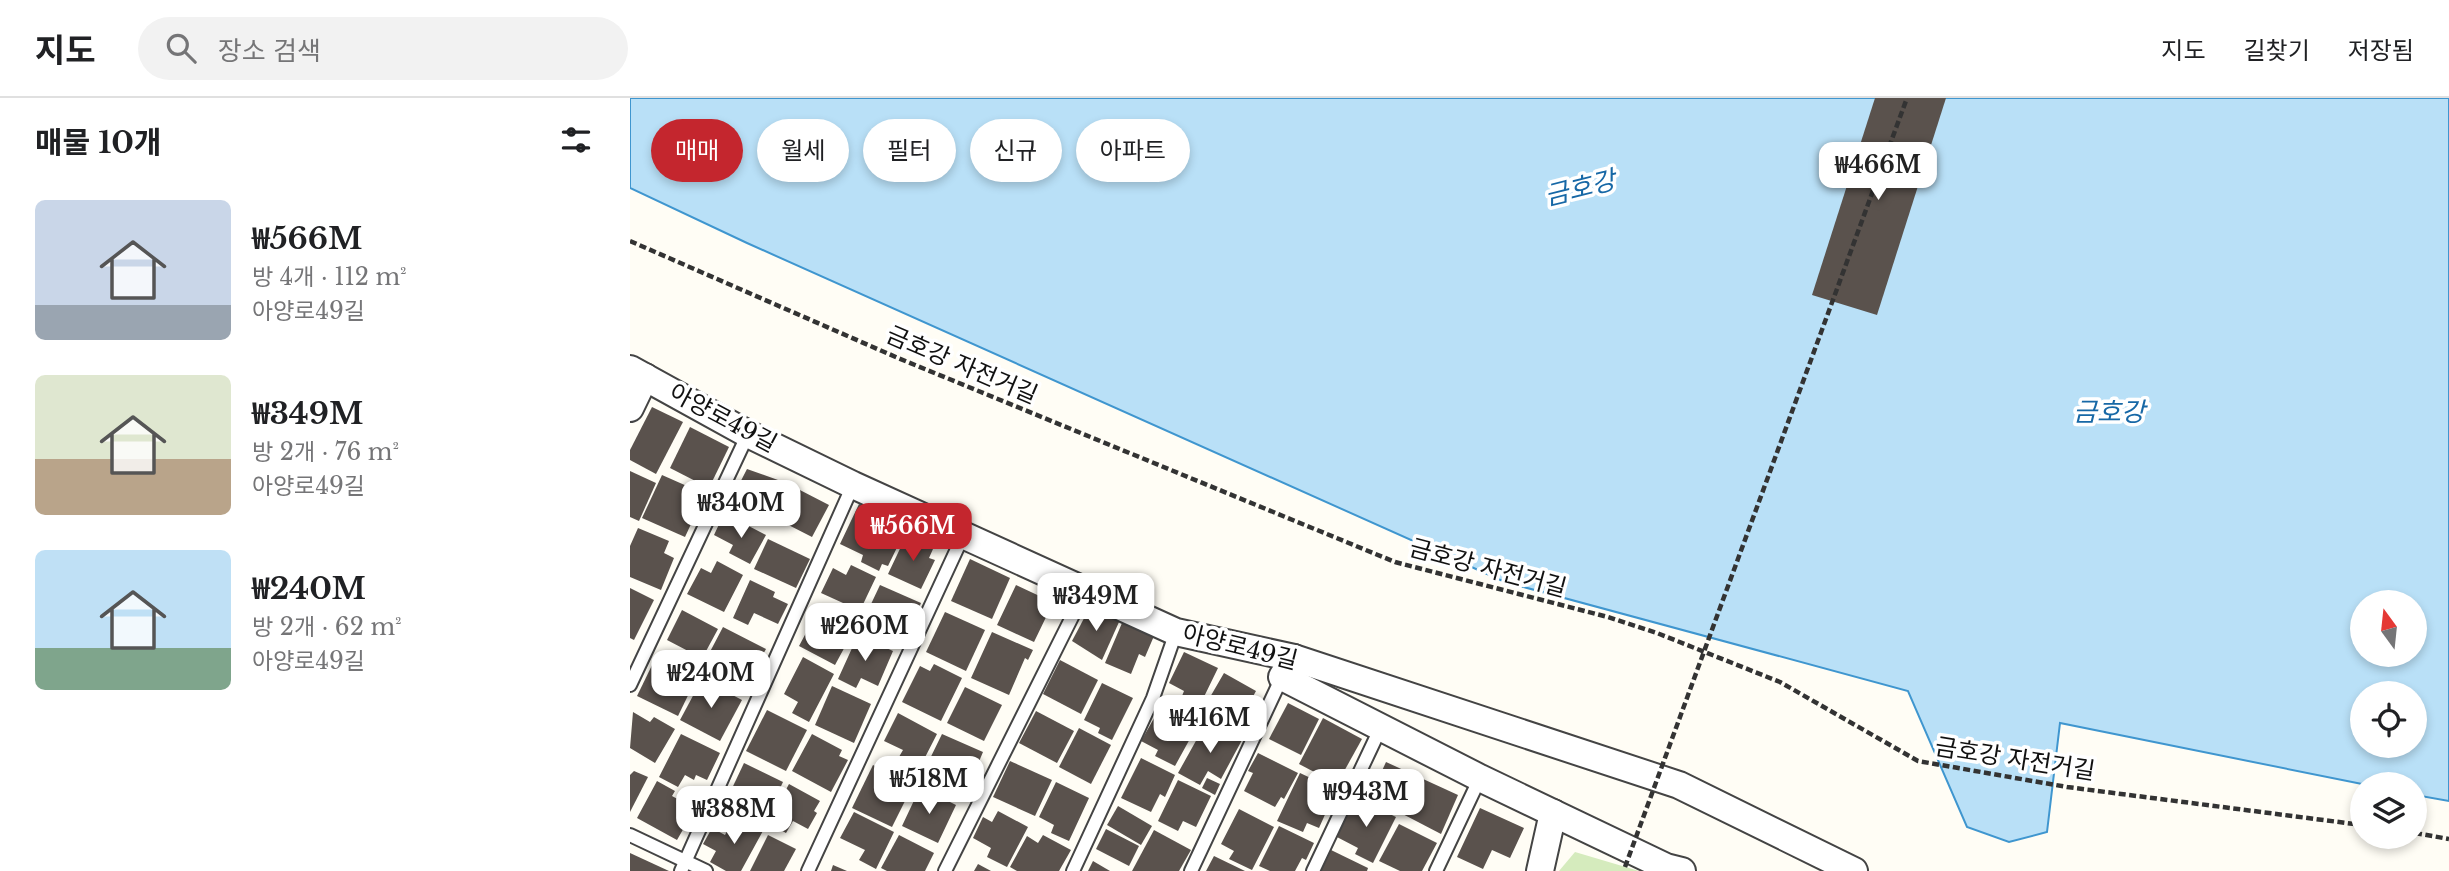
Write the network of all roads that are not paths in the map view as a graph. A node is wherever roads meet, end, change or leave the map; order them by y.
1 (638, 373) edge
2 (630, 408) edge
3 (748, 434) junction
4 (853, 485) junction
5 (963, 536) junction
6 (1085, 591) junction
7 (1176, 632) junction
8 (1288, 668) junction
9 (630, 685) edge
10 (1381, 726) junction
11 (1480, 778) junction
12 (1553, 813) junction
13 (630, 835) edge
14 (683, 866) edge
15 (706, 871) edge
16 (808, 871) edge
17 (945, 871) edge
18 (1073, 871) edge
19 (1191, 871) edge
20 (1313, 871) edge
21 (1436, 871) edge
22 (1540, 871) edge
23 (1682, 871) edge
24 (1854, 871) edge

1 - 2 street
1 - 3 street, 아양로49길
3 - 4 street, 아양로49길
3 - 9 lane
4 - 5 street, 아양로49길
4 - 14 lane
5 - 6 street, 아양로49길
5 - 16 lane
6 - 7 street, 아양로49길
6 - 17 lane
7 - 8 street, 아양로49길
7 - 18 lane
8 - 10 street
8 - 19 lane
8 - 24 street, 아양로49길
10 - 11 street
10 - 20 lane
11 - 12 street
11 - 21 lane
12 - 22 street
12 - 23 street
13 - 14 lane
14 - 15 lane

